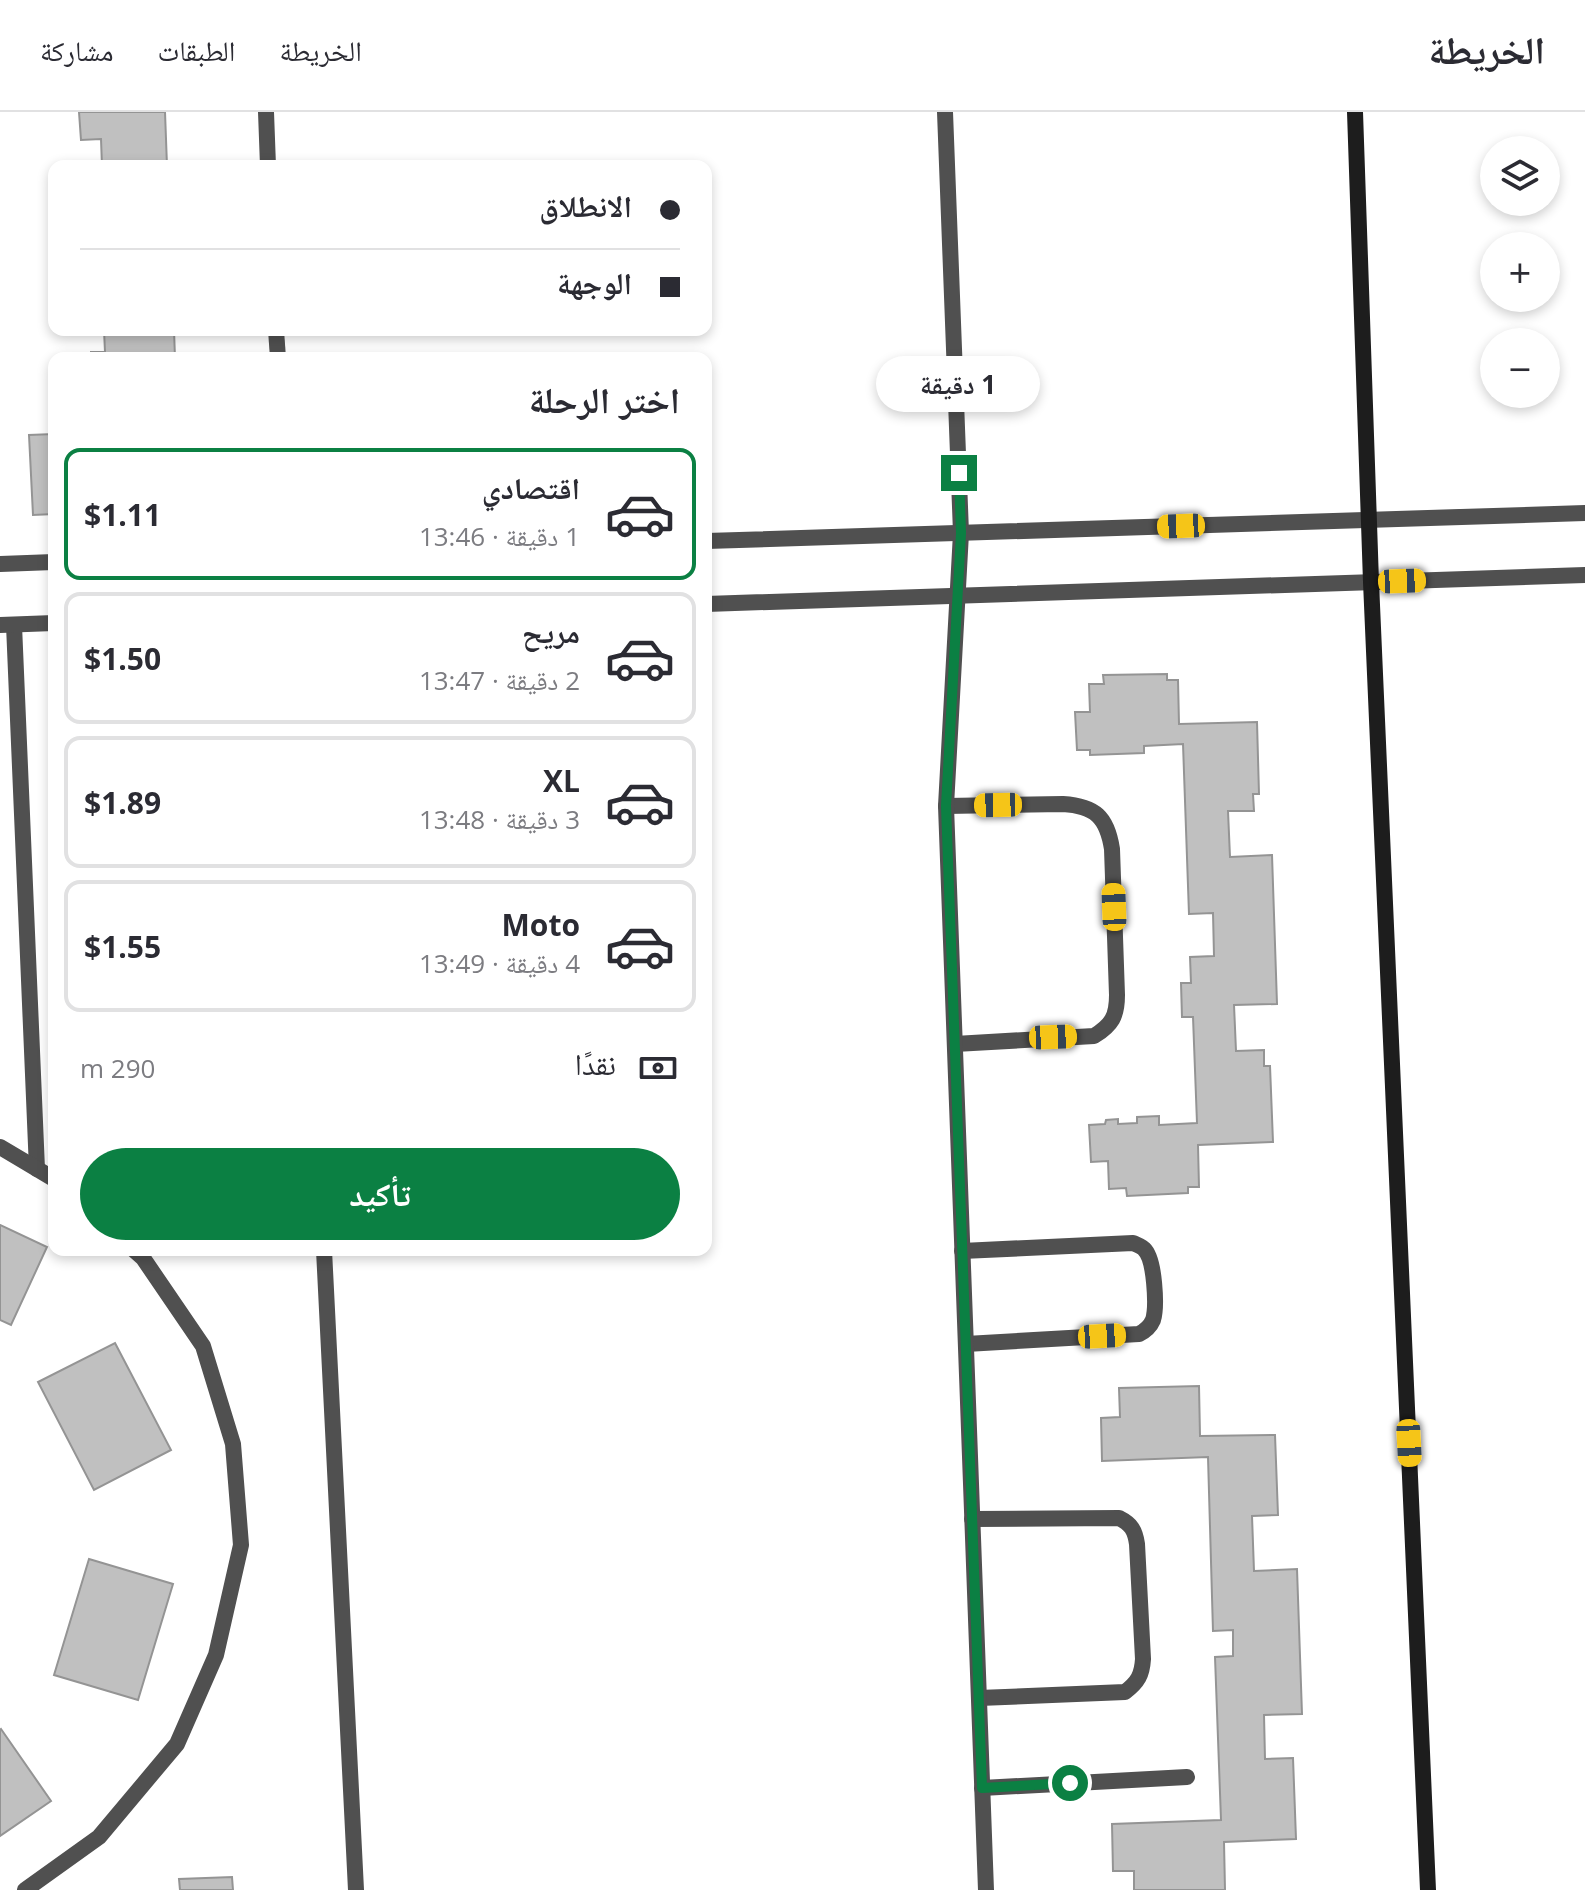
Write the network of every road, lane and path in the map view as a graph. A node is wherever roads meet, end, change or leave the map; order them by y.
1 (266, 112) edge
2 (945, 112) edge
3 (1355, 112) edge
4 (268, 160) edge
5 (1585, 513) edge
6 (1369, 520) junction
7 (961, 533) junction
8 (712, 541) edge
9 (48, 562) edge
10 (0, 564) edge
11 (1585, 575) edge
12 (1371, 582) junction
13 (957, 597) junction
14 (712, 604) edge
15 (48, 623) edge
16 (7, 625) edge
17 (946, 806) junction
18 (955, 1044) junction
19 (0, 1147) edge
20 (37, 1169) junction
21 (48, 1175) edge
22 (962, 1251) junction
23 (141, 1256) edge
24 (324, 1256) edge
25 (966, 1344) junction
26 (972, 1519) junction
27 (979, 1698) junction
28 (1187, 1777) dead end
29 (982, 1788) junction
30 (25, 1890) edge
31 (356, 1890) edge
32 (986, 1890) edge
33 (1428, 1890) edge

1 - 4 street
2 - 7 street
3 - 6 main road
5 - 6 street
6 - 7 street
6 - 12 main road
7 - 8 street
7 - 13 street
9 - 10 street
11 - 12 street
12 - 13 street
12 - 33 main road
13 - 14 street
13 - 17 street
15 - 16 street
16 - 20 street
17 - 18 street
17 - 18 street
18 - 22 street
19 - 20 street
20 - 21 street
22 - 25 street
22 - 25 street
23 - 30 street
24 - 31 street
25 - 26 street
26 - 27 street
26 - 27 street
27 - 29 street
28 - 29 street
29 - 32 street

